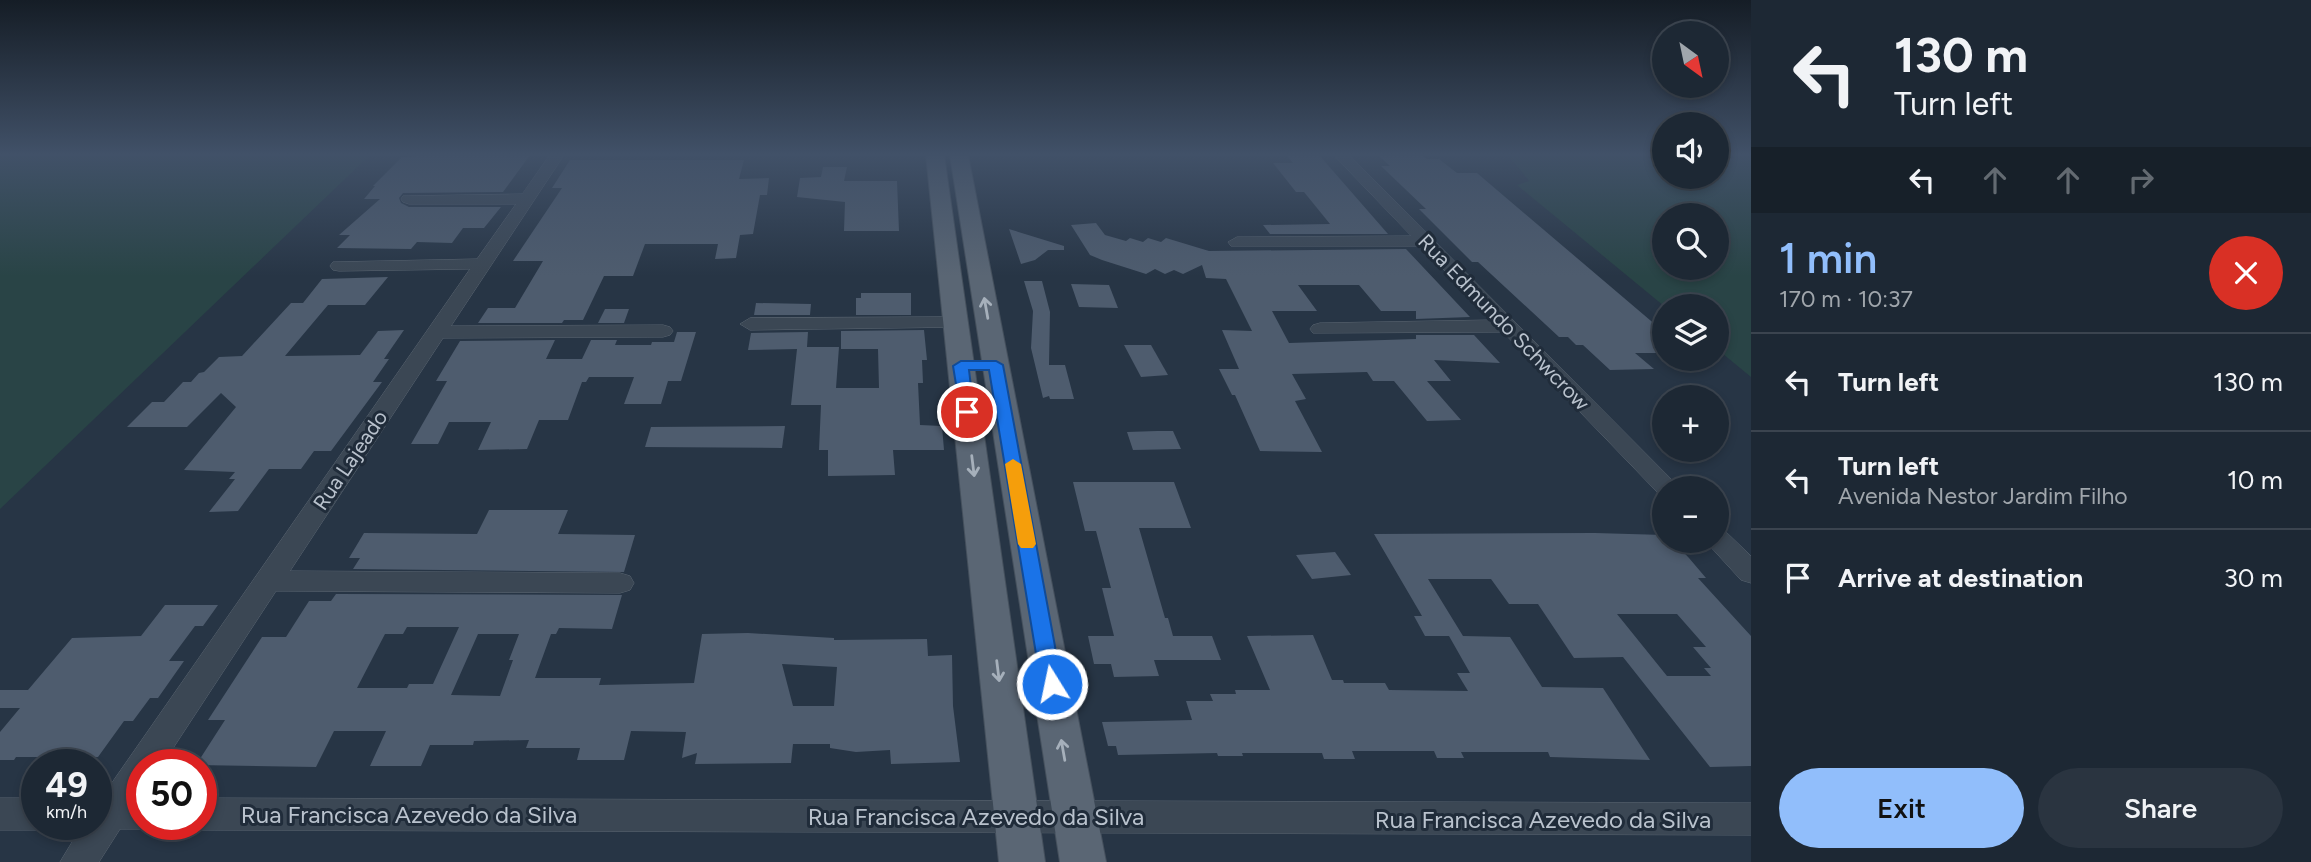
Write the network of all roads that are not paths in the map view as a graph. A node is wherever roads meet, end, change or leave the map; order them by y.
1 (530, 195) edge
2 (945, 195) edge
3 (961, 195) edge
4 (1380, 195) edge
5 (409, 199) dead end
6 (528, 199) junction
7 (1424, 241) junction
8 (1237, 242) dead end
9 (483, 264) junction
10 (339, 266) dead end
11 (965, 275) junction
12 (956, 323) junction
13 (750, 324) dead end
14 (1509, 326) junction
15 (1320, 329) dead end
16 (663, 331) dead end
17 (437, 332) junction
18 (996, 365) junction
19 (961, 366) junction
20 (1656, 476) edge
21 (1729, 550) edge
22 (1751, 573) edge
23 (268, 581) junction
24 (620, 583) dead end
25 (154, 749) edge
26 (126, 796) edge
27 (116, 813) edge
28 (0, 814) edge
29 (21, 814) edge
30 (217, 814) edge
31 (1016, 816) junction
32 (1075, 817) junction
33 (1751, 819) edge
34 (78, 862) edge
35 (1022, 862) edge
36 (1083, 862) edge

1 - 6 street, Rua Lajeado
2 - 11 main road
3 - 11 main road
4 - 7 street, Rua Edmundo Schwcrow
5 - 6 street
6 - 9 street, Rua Lajeado
7 - 8 street
7 - 14 street, Rua Edmundo Schwcrow
9 - 10 street
9 - 17 street, Rua Lajeado
11 - 12 main road
18 -> 11 main road
12 - 13 street
12 - 19 main road
14 - 15 street
14 - 20 street, Rua Edmundo Schwcrow
16 - 17 street
17 - 23 street, Rua Lajeado
18 - 19 main road
32 -> 18 main road
19 -> 31 main road
21 - 22 street
23 - 24 street
23 - 25 street, Rua Lajeado
26 - 27 street, Rua Lajeado
27 - 34 street, Rua Lajeado
28 - 29 street
30 - 31 street, Rua Francisca Azevedo da Silva
31 - 32 street, Rua Francisca Azevedo da Silva
31 - 35 main road
32 - 33 street, Rua Francisca Azevedo da Silva
32 - 36 main road

